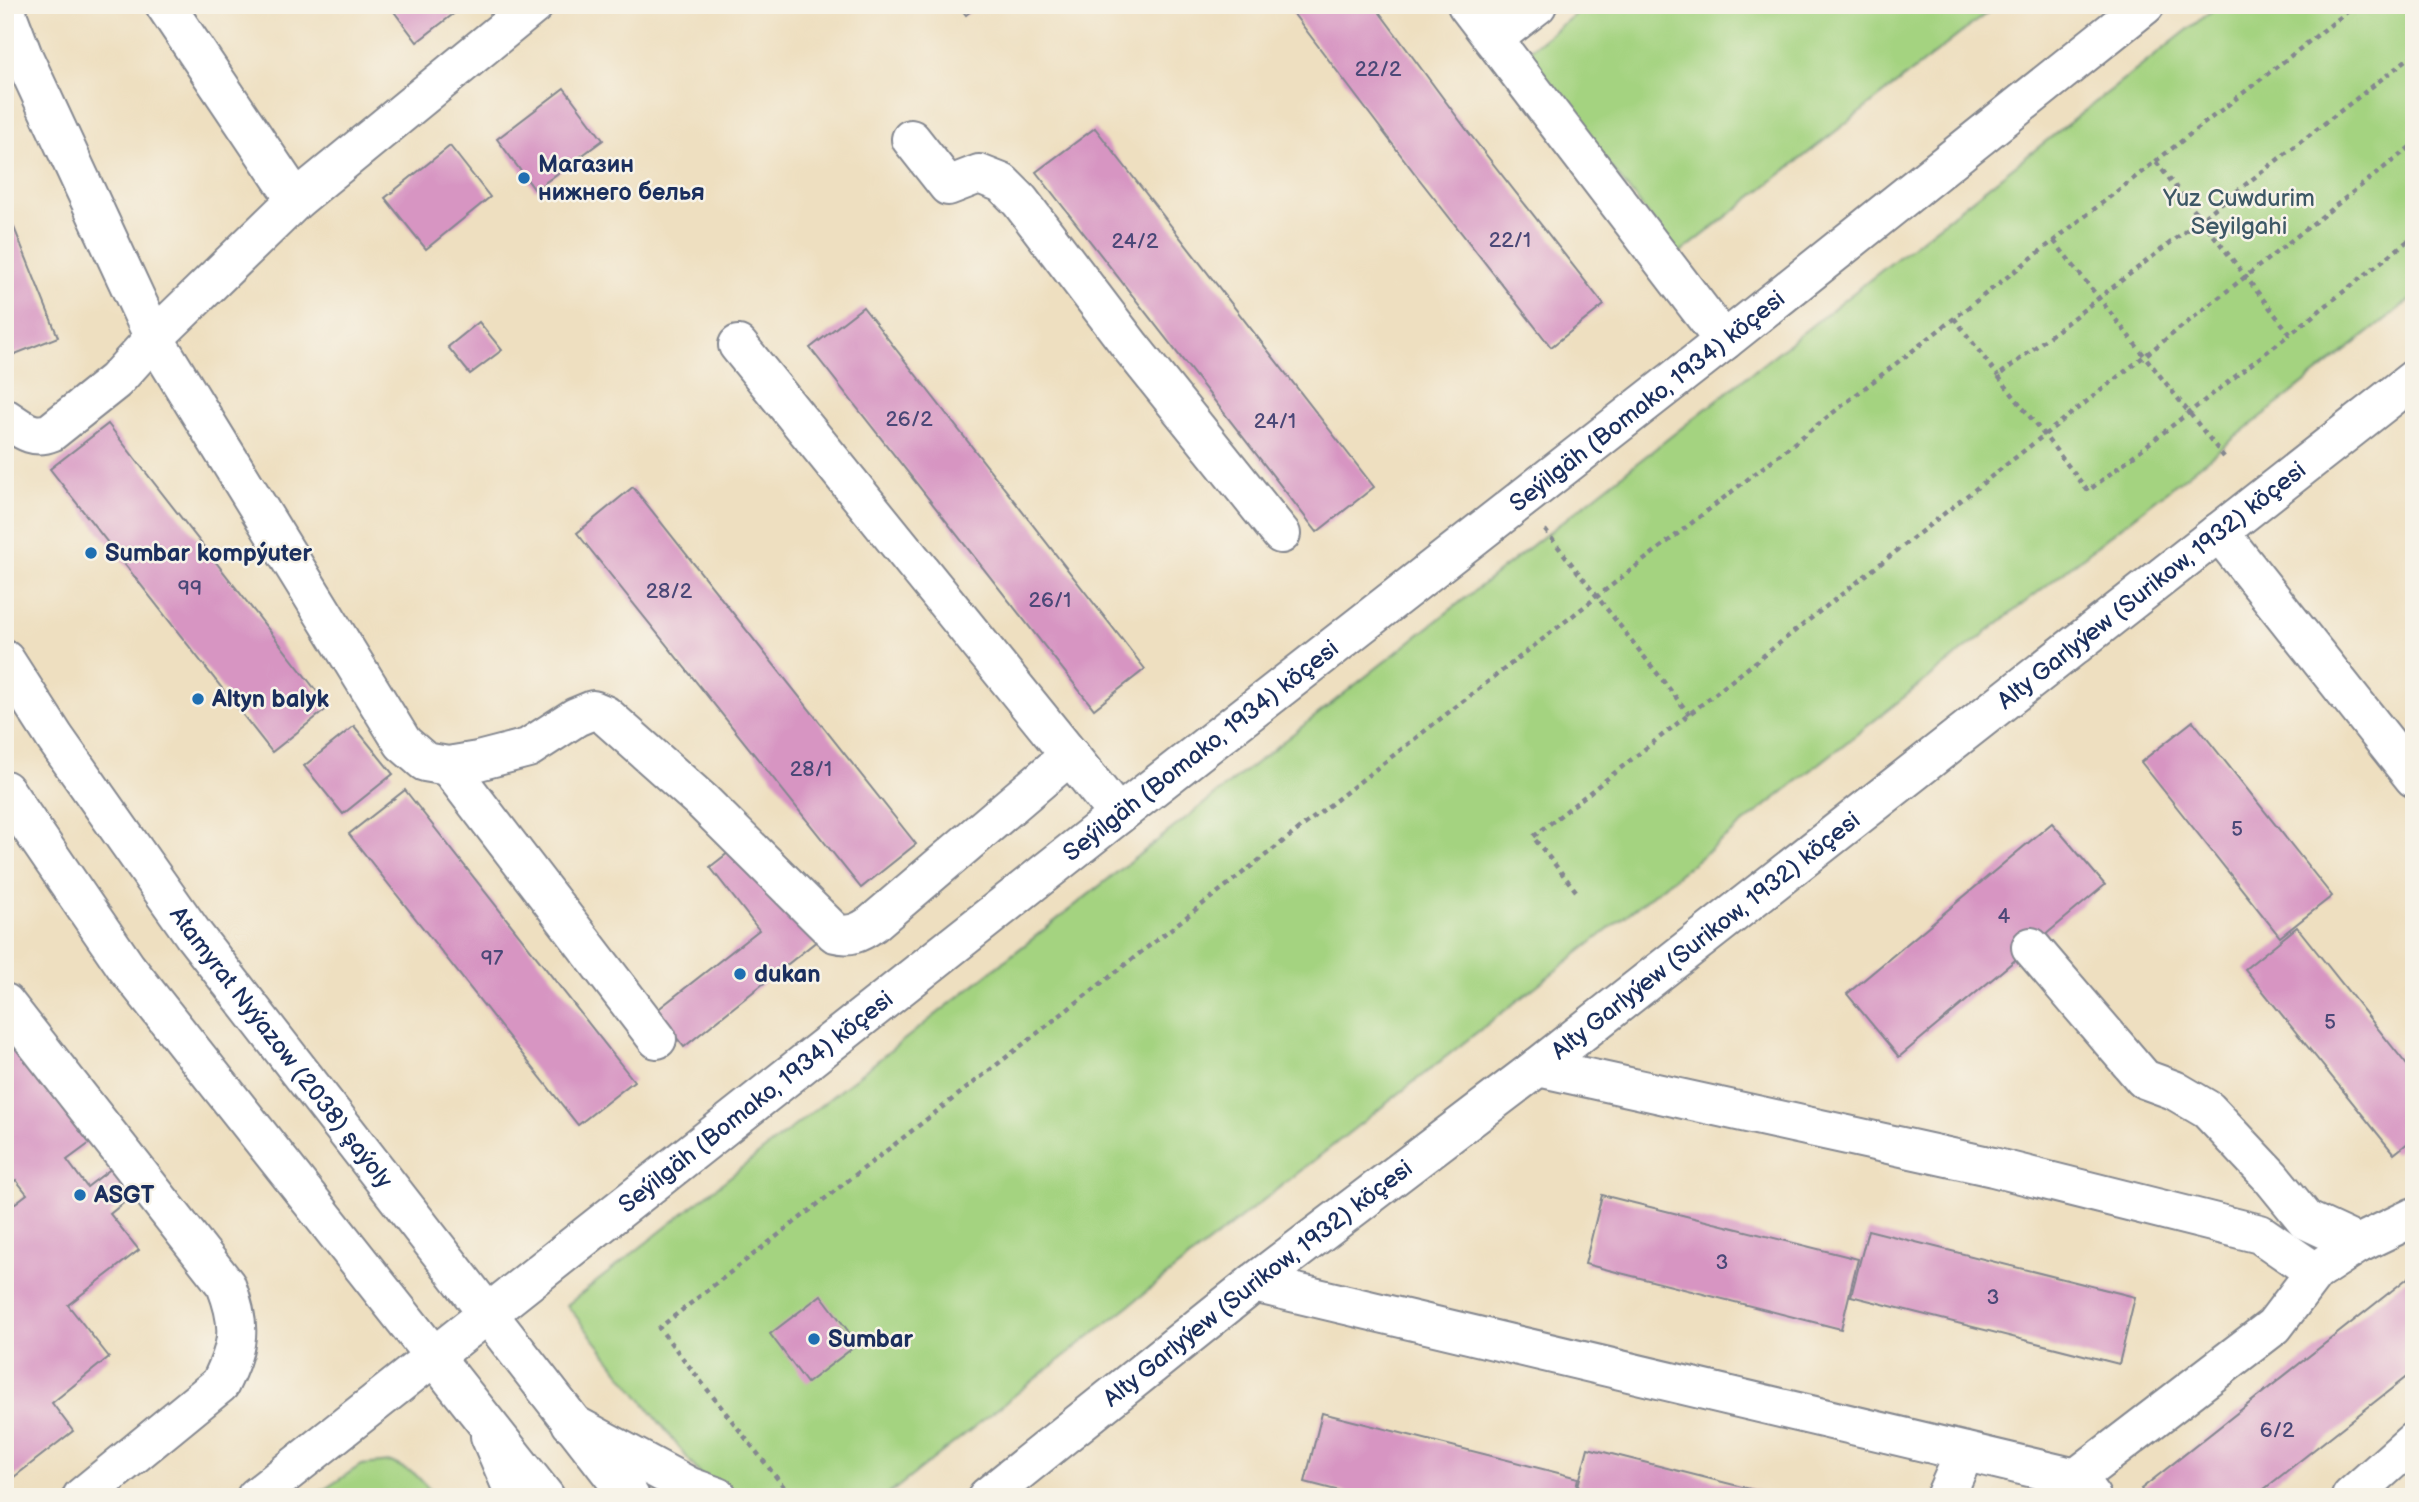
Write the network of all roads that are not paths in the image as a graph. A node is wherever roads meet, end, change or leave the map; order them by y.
1 (165, 5) edge
2 (534, 5) edge
3 (1467, 5) edge
4 (1537, 5) edge
5 (2145, 5) edge
6 (5, 9) edge
7 (1493, 39) junction
8 (911, 139) dead end
9 (296, 200) junction
10 (154, 338) junction
11 (1724, 341) junction
12 (738, 345) dead end
13 (2414, 379) edge
14 (5, 418) edge
15 (2219, 532) junction
16 (1280, 534) dead end
17 (5, 660) edge
18 (1070, 755) junction
19 (448, 766) junction
20 (2414, 778) edge
21 (5, 790) edge
22 (1118, 815) junction
23 (2031, 947) dead end
24 (5, 1003) edge
25 (657, 1039) dead end
26 (1538, 1067) junction
27 (2414, 1217) edge
28 (2358, 1244) junction
29 (2315, 1272) junction
30 (1254, 1283) junction
31 (487, 1313) junction
32 (435, 1356) junction
33 (482, 1415) junction
34 (571, 1423) junction
35 (2414, 1441) edge
36 (1965, 1452) junction
37 (2083, 1488) edge
38 (983, 1495) edge
39 (82, 1497) edge
40 (256, 1497) edge
41 (516, 1497) edge
42 (545, 1497) edge
43 (630, 1497) edge
44 (718, 1497) edge
45 (1945, 1497) edge
46 (2351, 1497) edge

1 - 9 street
2 - 9 street
3 - 7 street
4 - 7 street
5 - 11 street, Seýilgäh (Bomako, 1934) köçesi
6 - 10 street
7 - 11 street
8 - 16 street
9 - 10 street
10 - 14 street
10 - 19 street
11 - 22 street, Seýilgäh (Bomako, 1934) köçesi
12 - 18 street
13 - 15 street, Alty Garlyýew (Surikow, 1932) köçesi
15 - 20 street
15 - 26 street, Alty Garlyýew (Surikow, 1932) köçesi
17 - 31 street, Atamyrat Nyýazow (2038) şaýoly
18 - 19 street
18 - 22 street
19 - 25 street
21 - 32 street
22 - 31 street, Seýilgäh (Bomako, 1934) köçesi
23 - 28 street
24 - 39 street
26 - 29 street
26 - 30 street, Alty Garlyýew (Surikow, 1932) köçesi
27 - 28 street
28 - 29 street
29 - 37 street
30 - 36 street
30 - 38 street, Alty Garlyýew (Surikow, 1932) köçesi
31 - 32 street, Seýilgäh (Bomako, 1934) köçesi
31 - 34 street, Atamyrat Nyýazow (2038) şaýoly
32 - 33 street
32 - 40 street, Seýilgäh (Bomako, 1934) köçesi
33 - 41 street
33 - 42 street
34 - 43 street, Atamyrat Nyýazow (2038) şaýoly
34 - 44 street, Atamyrat Nyýazow (2038) şaýoly
35 - 46 street
36 - 37 street
36 - 45 street

